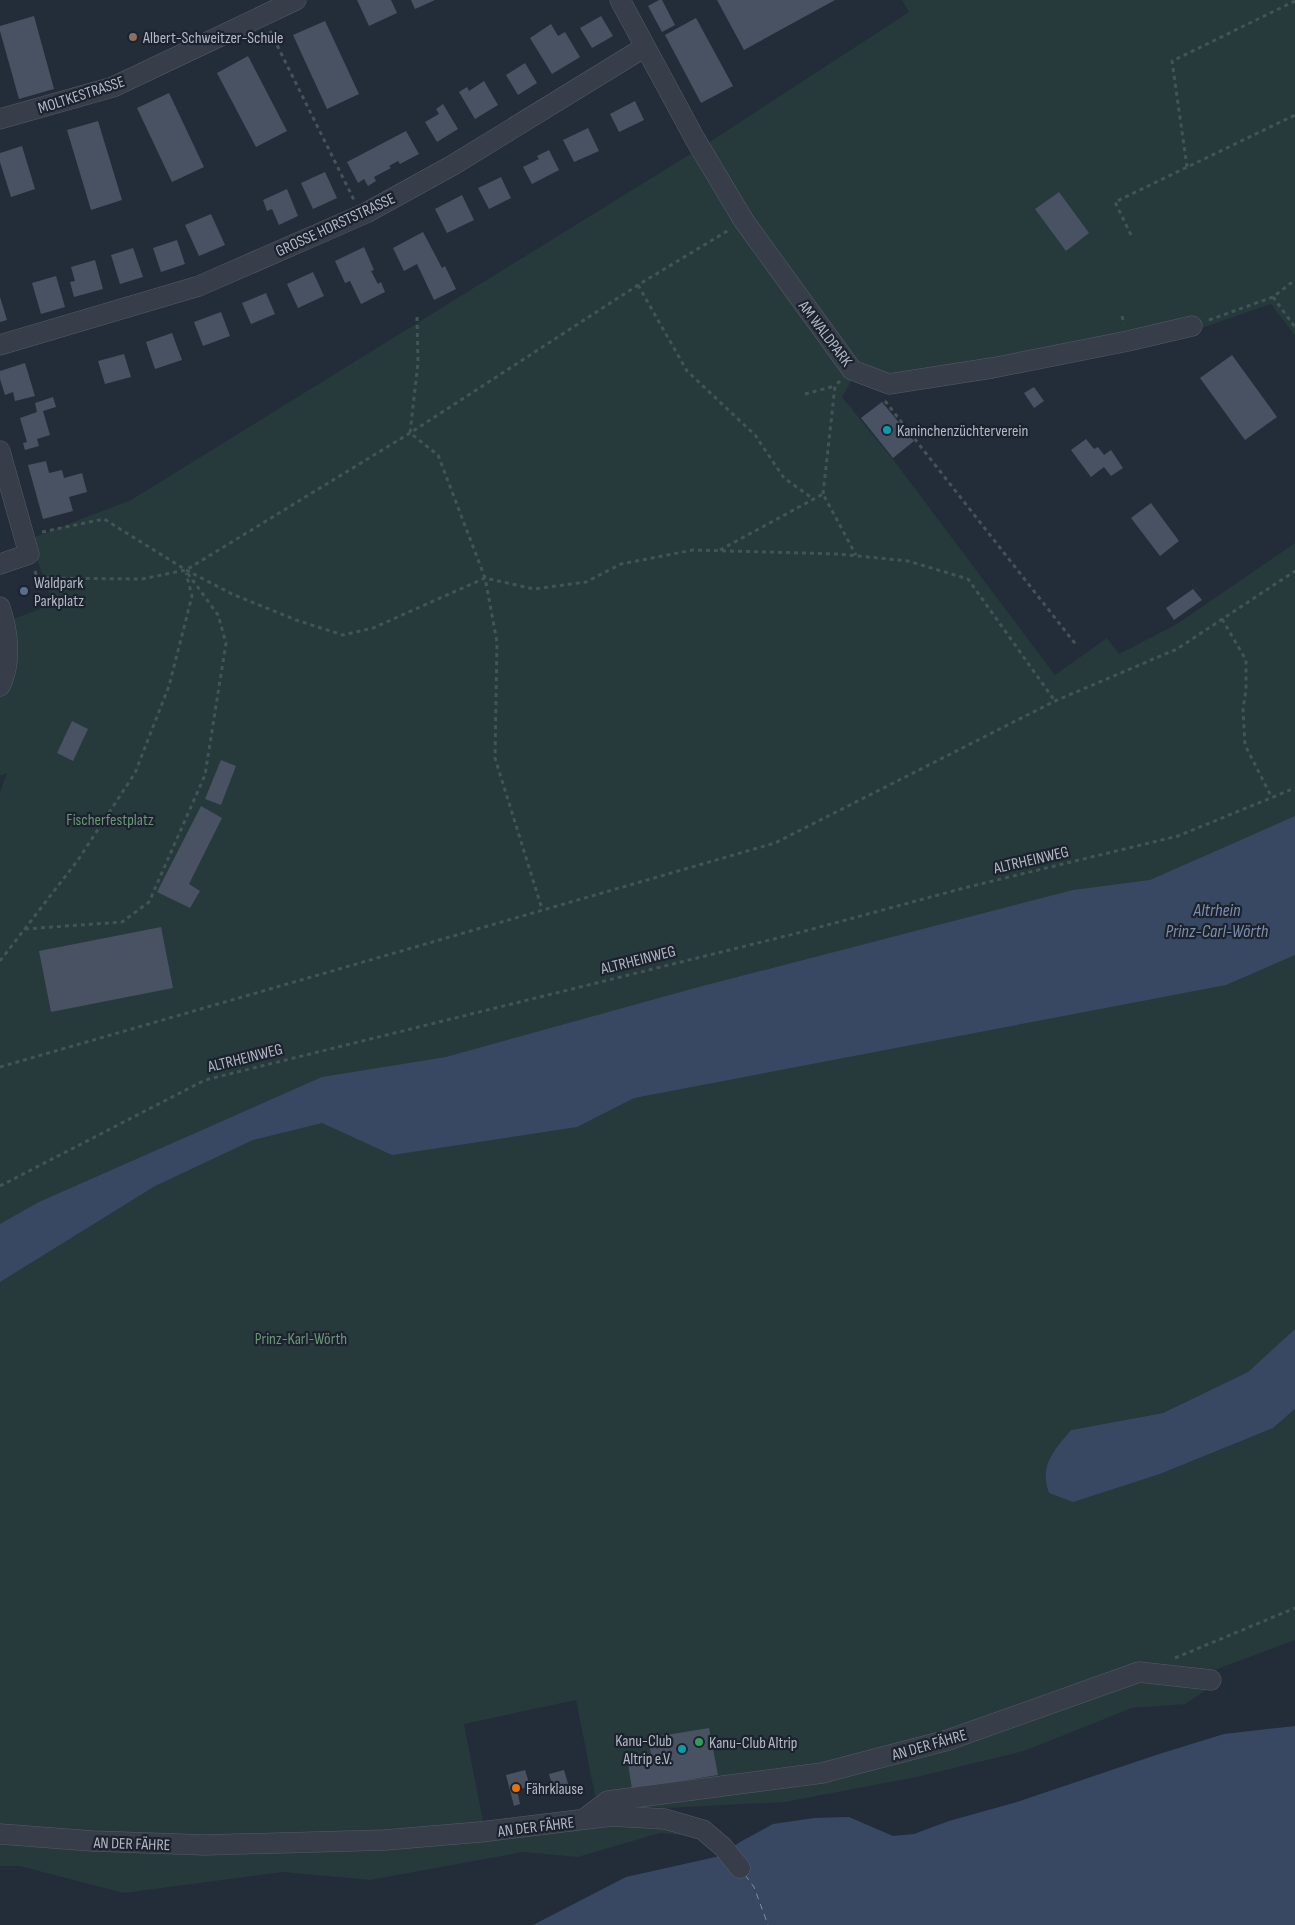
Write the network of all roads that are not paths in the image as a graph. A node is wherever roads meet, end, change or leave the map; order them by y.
1 (296, 0) edge
2 (620, 0) edge
3 (645, 47) junction
4 (0, 119) edge
5 (1192, 326) road end
6 (0, 345) edge
7 (0, 451) edge
8 (0, 564) edge
9 (0, 607) edge
10 (0, 686) edge
11 (1211, 1680) dead end
12 (582, 1820) junction
13 (0, 1834) edge
14 (740, 1868) dead end

1 - 4 street, MOLTKESTRASSE
2 - 3 street, AM WALDPARK
3 - 5 street, AM WALDPARK
3 - 6 street, GROSSE HORSTSTRASSE
7 - 8 street
9 - 10 street
11 - 12 street, AN DER FÄHRE
12 - 13 street, AN DER FÄHRE
12 - 14 street

